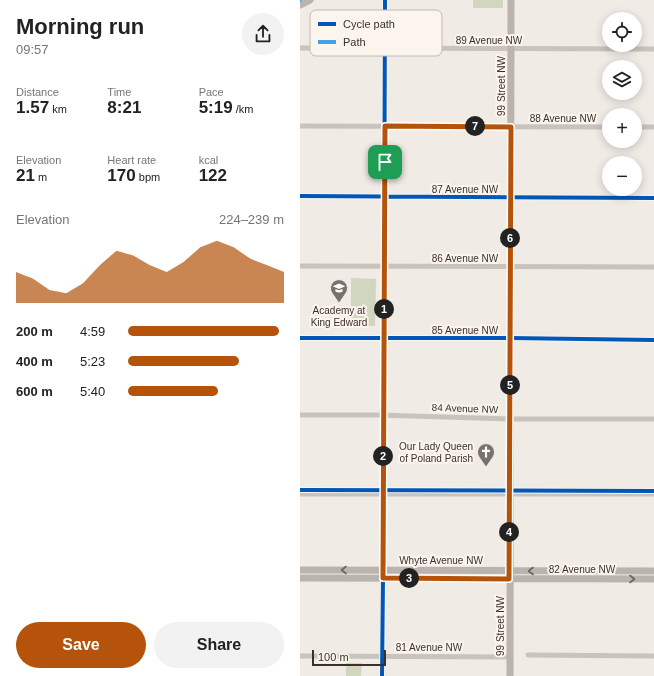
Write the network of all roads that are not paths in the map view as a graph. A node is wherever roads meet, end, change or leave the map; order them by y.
1 (310, 0) edge
2 (511, 0) edge
3 (300, 5) edge
4 (442, 48) edge
5 (511, 49) junction
6 (654, 49) edge
7 (385, 56) edge
8 (300, 126) edge
9 (385, 126) junction
10 (511, 127) junction
11 (602, 127) edge
12 (642, 127) edge
13 (654, 127) edge
14 (300, 196) edge
15 (385, 196) junction
16 (510, 197) junction
17 (654, 198) edge
18 (300, 266) edge
19 (384, 267) junction
20 (510, 267) junction
21 (654, 267) edge
22 (300, 338) edge
23 (384, 338) junction
24 (510, 338) junction
25 (654, 340) edge
26 (300, 415) edge
27 (384, 415) junction
28 (510, 419) junction
29 (654, 419) edge
30 (300, 494) edge
31 (383, 494) junction
32 (509, 494) junction
33 (654, 494) edge
34 (300, 570) edge
35 (509, 571) junction
36 (654, 571) edge
37 (383, 574) junction
38 (300, 578) edge
39 (509, 579) junction
40 (654, 579) edge
41 (528, 655) dead end
42 (300, 656) edge
43 (382, 656) junction
44 (654, 656) edge
45 (510, 657) junction
46 (382, 676) edge
47 (510, 676) edge

1 - 3 main road
2 - 5 main road, 99 Street NW
4 - 5 street, 89 Avenue NW
5 - 6 street, 89 Avenue NW
5 - 10 main road, 99 Street NW
7 - 9 street
8 - 9 street, 88 Avenue NW
9 - 10 street, 88 Avenue NW
9 - 15 street
10 - 11 street, 88 Avenue NW
10 - 16 main road, 99 Street NW
12 - 13 street
14 - 15 street, 87 Avenue NW
15 - 16 street, 87 Avenue NW
15 - 19 street
16 - 17 street, 87 Avenue NW
16 - 20 main road, 99 Street NW
18 - 19 street, 86 Avenue NW
19 - 20 street, 86 Avenue NW
19 - 23 street
20 - 21 street, 86 Avenue NW
20 - 24 main road, 99 Street NW
22 - 23 street, 85 Avenue NW
23 - 24 street, 85 Avenue NW
23 - 27 street
24 - 25 street, 85 Avenue NW
24 - 28 main road, 99 Street NW
26 - 27 street, 84 Avenue NW
27 - 28 street, 84 Avenue NW
27 - 31 street
28 - 29 street, 84 Avenue NW
28 - 32 main road, 99 Street NW
30 - 31 street
31 - 32 street
31 - 37 street
32 - 33 street
32 - 35 main road, 99 Street NW
37 -> 34 main road, Whyte Avenue NW
36 -> 35 main road, 82 Avenue NW
35 - 37 main road, Whyte Avenue NW
35 - 39 main road, 99 Street NW
37 - 38 main road, Whyte Avenue NW
37 - 39 main road, Whyte Avenue NW
37 - 43 street
39 -> 40 main road, 82 Avenue NW
39 - 45 main road, 99 Street NW
41 - 44 street
42 - 43 street, 81 Avenue NW
43 - 45 street, 81 Avenue NW
43 - 46 street
45 - 47 main road, 99 Street NW

